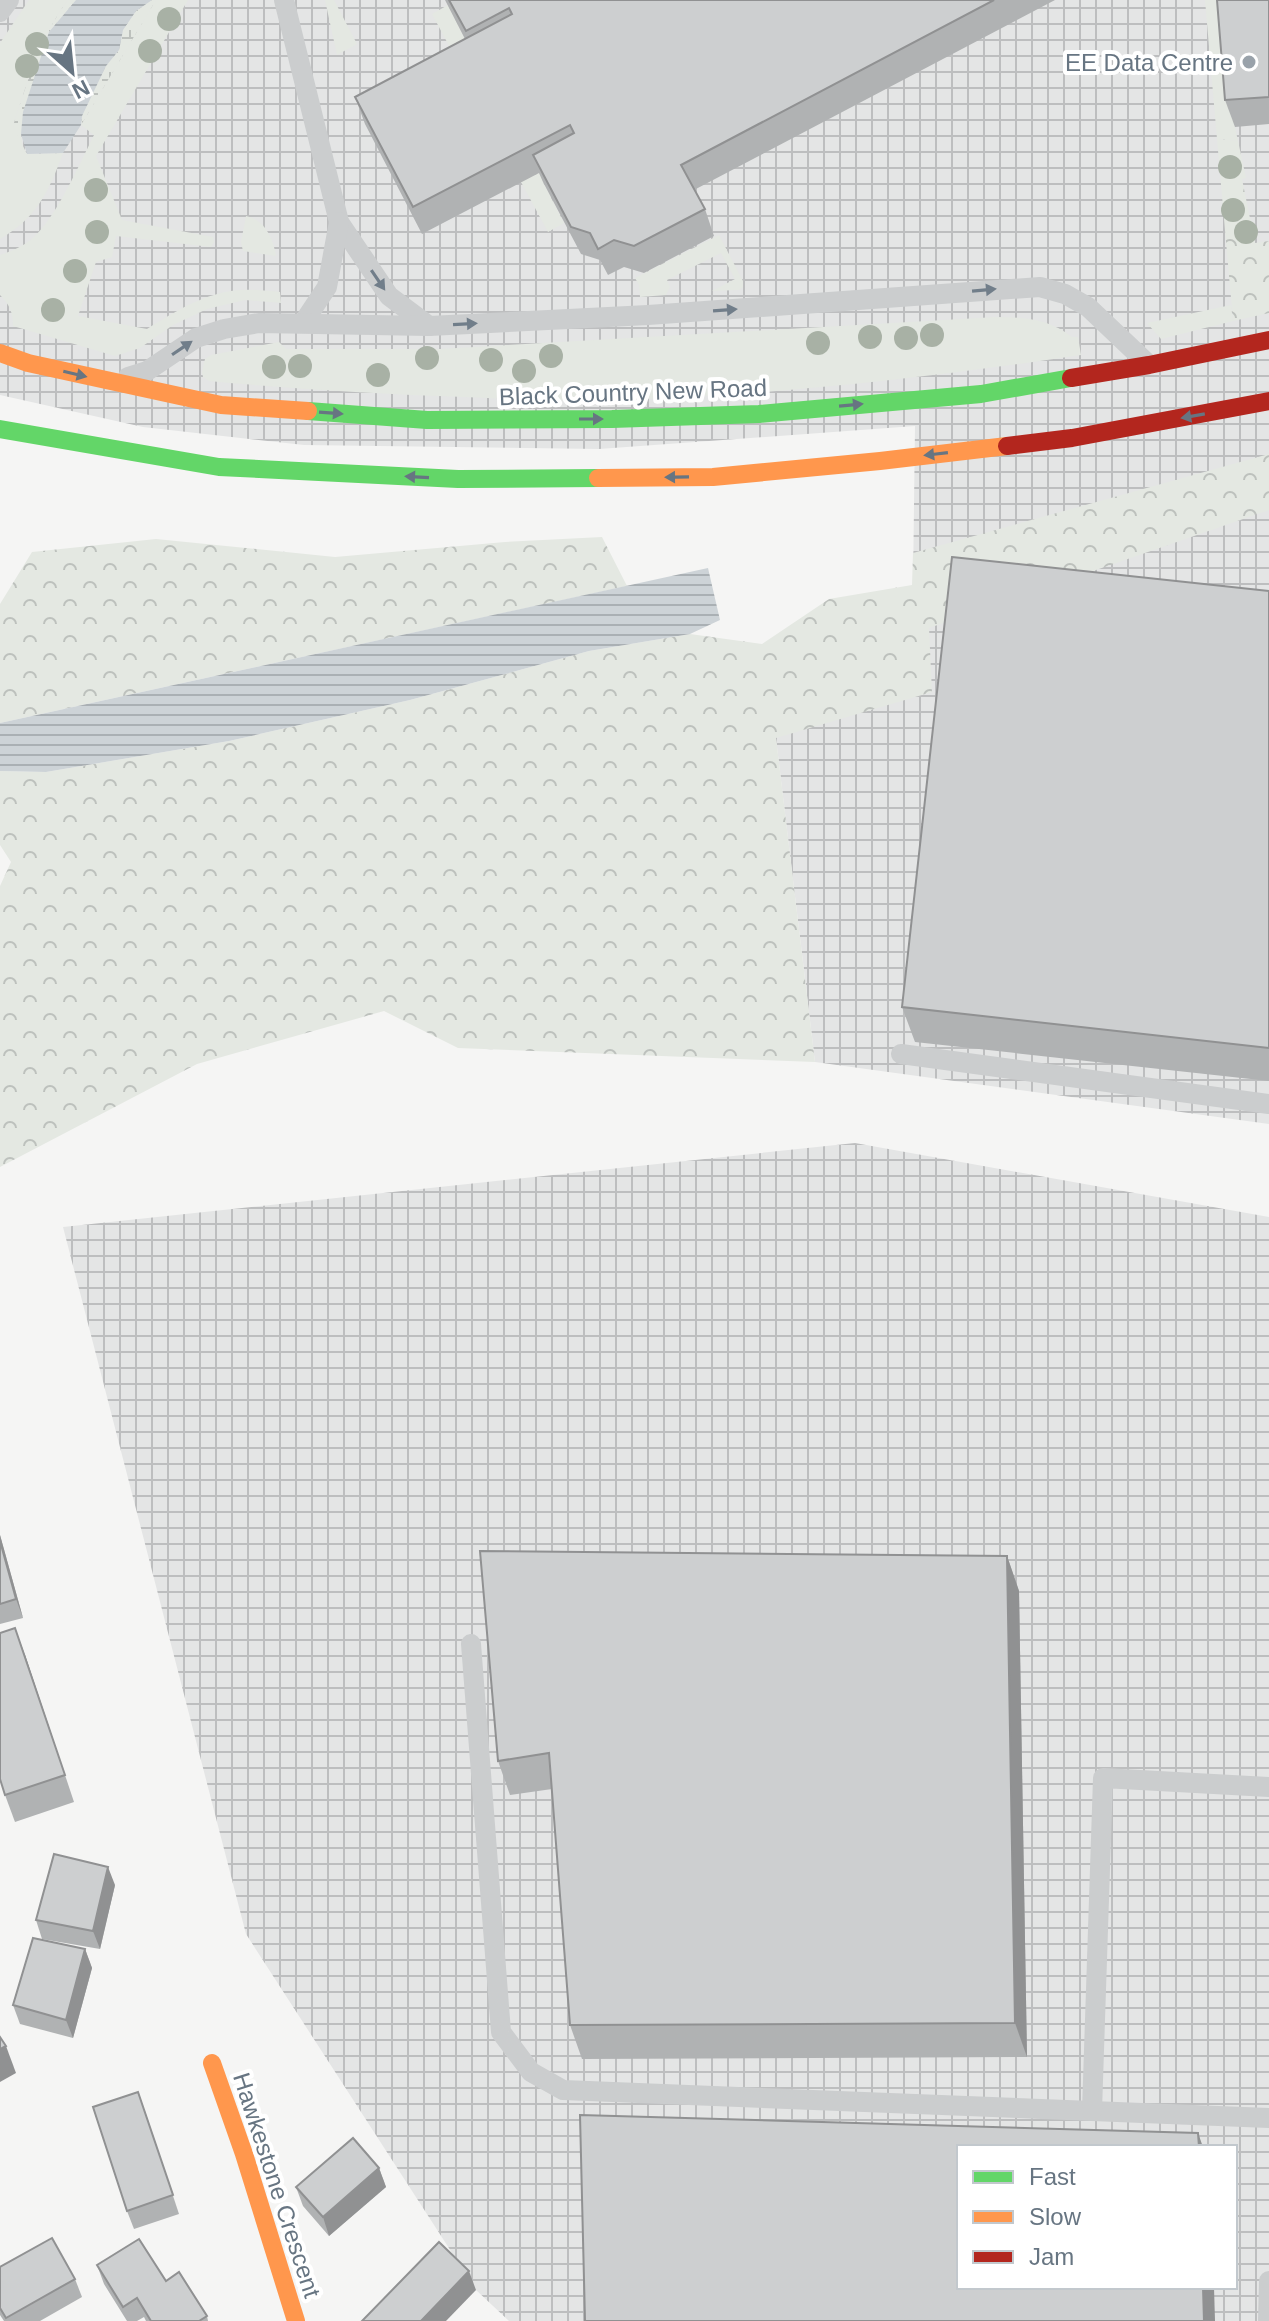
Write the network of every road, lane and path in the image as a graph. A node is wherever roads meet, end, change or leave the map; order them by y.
1 (9, 0) edge
2 (284, 0) edge
3 (0, 12) edge
4 (339, 222) junction
5 (303, 323) junction
6 (429, 326) junction
7 (1269, 340) edge
8 (0, 353) edge
9 (1149, 365) junction
10 (113, 383) junction
11 (1269, 401) edge
12 (0, 429) edge
13 (901, 1054) dead end
14 (1269, 1104) edge
15 (471, 1644) dead end
16 (1269, 1787) edge
17 (212, 2063) dead end
18 (1092, 2111) junction
19 (1269, 2118) edge
20 (1269, 2281) edge
21 (296, 2321) edge
22 (1268, 2321) edge

1 - 3 lane
2 - 4 lane
4 - 5 lane
4 -> 6 lane
5 - 6 lane
10 -> 5 lane
6 -> 9 lane
7 - 9 main road, Black Country New Road
8 -> 10 main road, Black Country New Road
10 -> 9 main road, Black Country New Road
11 -> 12 main road
13 - 14 lane
15 - 18 lane
16 - 18 lane
17 - 21 main road, Hawkestone Crescent
18 - 19 lane
20 - 22 lane

